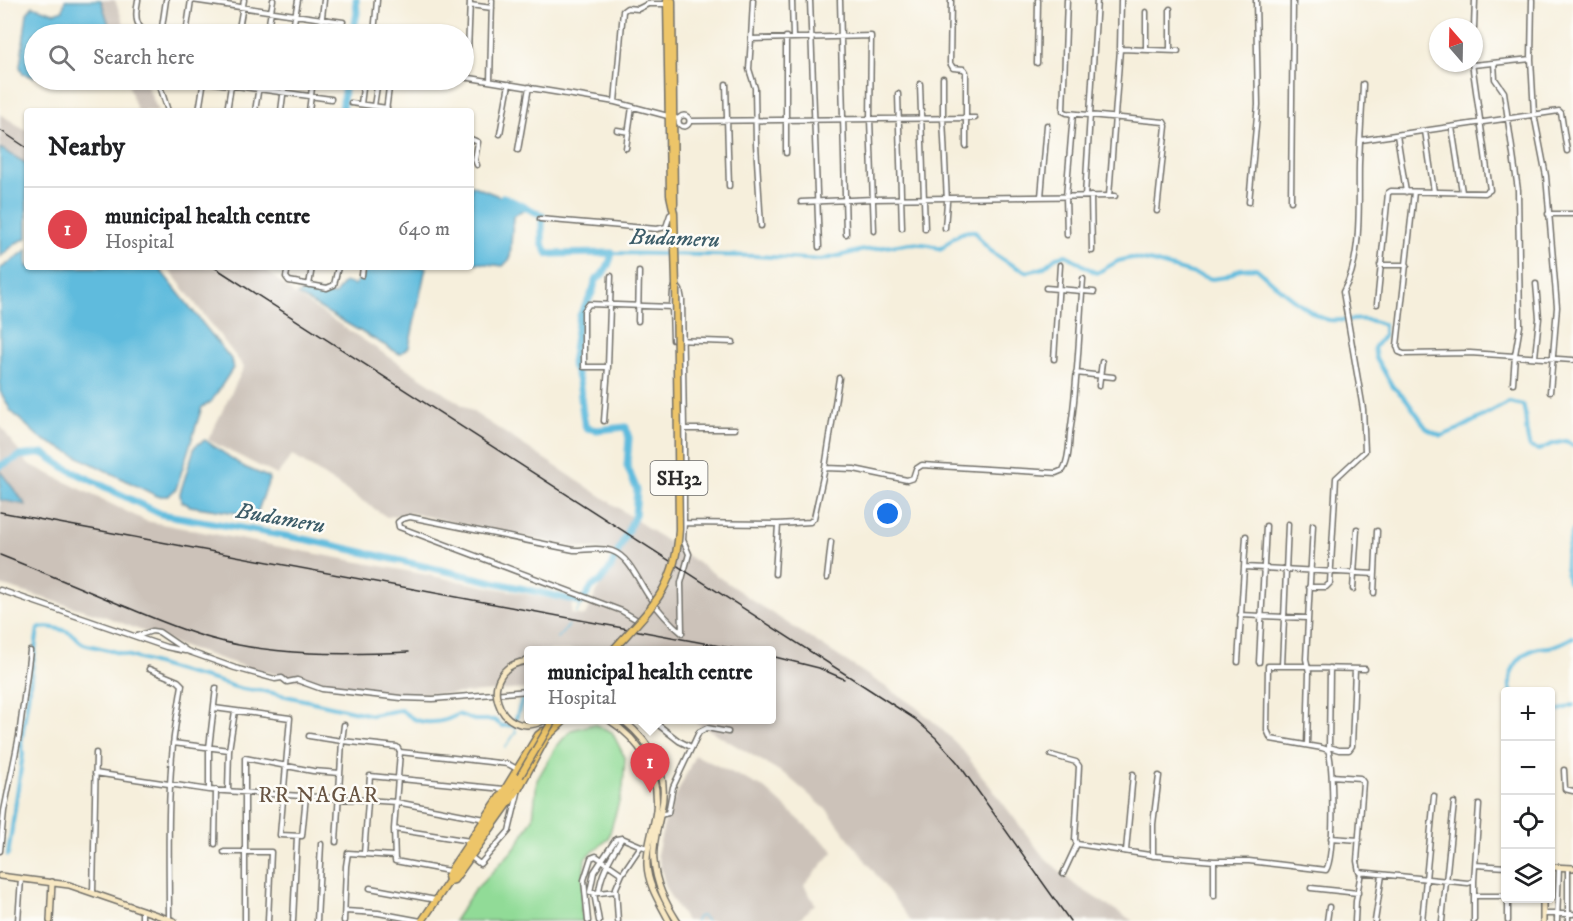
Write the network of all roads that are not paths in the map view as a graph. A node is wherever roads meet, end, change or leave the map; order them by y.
1 (138, 0) edge
2 (165, 0) edge
3 (192, 0) edge
4 (244, 0) edge
5 (273, 0) edge
6 (298, 0) edge
7 (324, 0) edge
8 (377, 0) edge
9 (492, 0) edge
10 (680, 0) edge
11 (753, 0) edge
12 (792, 0) edge
13 (810, 0) edge
14 (840, 0) edge
15 (951, 0) edge
16 (1038, 0) edge
17 (1067, 0) edge
18 (1098, 0) edge
19 (1121, 0) edge
20 (1256, 0) edge
21 (1293, 0) edge
22 (1475, 0) edge
23 (1532, 0) edge
24 (219, 2) edge
25 (670, 2) edge
26 (470, 3) edge
27 (243, 7) junction
28 (492, 8) junction
29 (1170, 9) dead end
30 (271, 12) junction
31 (1146, 12) dead end
32 (295, 15) junction
33 (1474, 18) edge
34 (322, 19) junction
35 (343, 22) dead end
36 (138, 24) edge
37 (162, 24) edge
38 (188, 24) edge
39 (240, 24) edge
40 (269, 24) edge
41 (294, 24) edge
42 (321, 24) edge
43 (375, 24) edge
44 (469, 24) edge
45 (786, 37) junction
46 (811, 37) junction
47 (841, 37) junction
48 (793, 38) junction
49 (751, 39) junction
50 (1120, 48) junction
51 (1146, 50) junction
52 (1170, 50) junction
53 (1178, 51) dead end
54 (1532, 59) junction
55 (1037, 63) dead end
56 (1494, 63) junction
57 (1483, 64) edge
58 (1474, 72) edge
59 (943, 78) dead end
60 (474, 79) edge
61 (490, 81) junction
62 (509, 84) junction
63 (726, 84) dead end
64 (920, 84) dead end
65 (1363, 84) dead end
66 (529, 87) junction
67 (161, 90) edge
68 (203, 90) edge
69 (231, 90) edge
70 (258, 90) edge
71 (264, 90) edge
72 (284, 90) edge
73 (312, 90) edge
74 (363, 90) edge
75 (377, 90) edge
76 (389, 90) edge
77 (284, 93) junction
78 (898, 94) dead end
79 (311, 96) junction
80 (331, 99) dead end
81 (615, 102) junction
82 (351, 103) dead end
83 (361, 104) junction
84 (375, 106) junction
85 (632, 107) junction
86 (167, 108) edge
87 (200, 108) edge
88 (228, 108) edge
89 (255, 108) edge
90 (282, 108) edge
91 (309, 108) edge
92 (383, 108) edge
93 (387, 108) edge
94 (1073, 114) junction
95 (1534, 114) junction
96 (1090, 115) junction
97 (673, 117) junction
98 (943, 118) junction
99 (966, 118) junction
100 (975, 118) dead end
101 (1115, 118) junction
102 (1507, 118) junction
103 (786, 119) junction
104 (815, 119) junction
105 (843, 119) junction
106 (870, 119) junction
107 (898, 119) junction
108 (920, 119) junction
109 (726, 120) junction
110 (755, 120) junction
111 (690, 121) junction
112 (1480, 123) junction
113 (1047, 125) dead end
114 (1452, 127) junction
115 (617, 130) dead end
116 (1425, 131) junction
117 (629, 132) junction
118 (500, 134) dead end
119 (1397, 135) junction
120 (474, 140) edge
121 (1361, 140) junction
122 (966, 146) dead end
123 (626, 148) dead end
124 (518, 150) dead end
125 (1567, 151) dead end
126 (786, 153) dead end
127 (474, 161) edge
128 (729, 186) dead end
129 (1406, 192) junction
130 (1414, 192) junction
131 (1434, 192) junction
132 (1462, 192) junction
133 (1088, 196) junction
134 (1109, 196) junction
135 (1115, 196) dead end
136 (1041, 197) junction
137 (1066, 197) junction
138 (873, 199) junction
139 (947, 199) junction
140 (901, 200) junction
141 (923, 200) junction
142 (845, 201) junction
143 (1291, 201) dead end
144 (801, 202) dead end
145 (818, 202) junction
146 (1248, 202) dead end
147 (1157, 211) dead end
148 (674, 213) junction
149 (1548, 214) junction
150 (1573, 214) edge
151 (540, 219) dead end
152 (761, 226) dead end
153 (902, 228) dead end
154 (945, 228) dead end
155 (925, 229) dead end
156 (874, 231) dead end
157 (846, 234) dead end
158 (1067, 235) dead end
159 (819, 247) dead end
160 (1092, 251) dead end
161 (1060, 265) dead end
162 (1380, 265) junction
163 (1407, 265) junction
164 (287, 270) edge
165 (312, 270) edge
166 (338, 270) edge
167 (363, 270) edge
168 (639, 272) dead end
169 (362, 275) dead end
170 (611, 276) dead end
171 (1083, 279) dead end
172 (1536, 284) dead end
173 (309, 285) junction
174 (676, 285) junction
175 (1046, 288) dead end
176 (1058, 289) junction
177 (1082, 291) junction
178 (1094, 292) dead end
179 (1377, 304) dead end
180 (610, 305) junction
181 (639, 306) junction
182 (672, 307) junction
183 (638, 321) dead end
184 (682, 340) junction
185 (733, 342) dead end
186 (1515, 355) junction
187 (1535, 357) junction
188 (1552, 358) junction
189 (1054, 359) dead end
190 (1573, 360) edge
191 (1102, 362) dead end
192 (608, 367) junction
193 (1076, 373) junction
194 (1100, 375) junction
195 (1113, 376) dead end
196 (839, 378) dead end
197 (1513, 383) dead end
198 (1099, 386) dead end
199 (1550, 392) dead end
200 (604, 421) dead end
201 (684, 429) junction
202 (735, 429) dead end
203 (825, 468) junction
204 (684, 523) junction
205 (778, 524) junction
206 (1288, 524) dead end
207 (1313, 525) dead end
208 (1266, 526) dead end
209 (1357, 529) dead end
210 (1377, 531) dead end
211 (1245, 536) dead end
212 (831, 542) dead end
213 (1244, 567) junction
214 (1264, 568) junction
215 (1287, 569) junction
216 (1310, 571) junction
217 (1331, 571) junction
218 (1354, 573) junction
219 (775, 574) dead end
220 (1375, 574) junction
221 (827, 578) dead end
222 (1309, 587) junction
223 (1353, 589) dead end
224 (0, 591) edge
225 (1374, 593) dead end
226 (1240, 615) junction
227 (1262, 616) junction
228 (1284, 617) junction
229 (1307, 618) junction
230 (640, 621) junction
231 (137, 636) junction
232 (618, 646) edge
233 (30, 651) dead end
234 (187, 651) junction
235 (524, 662) edge
236 (1238, 662) dead end
237 (1259, 662) dead end
238 (1282, 666) junction
239 (1308, 667) junction
240 (1330, 668) junction
241 (149, 669) dead end
242 (1355, 669) junction
243 (1365, 669) dead end
244 (216, 688) dead end
245 (524, 691) edge
246 (214, 708) junction
247 (235, 711) junction
248 (524, 723) edge
249 (551, 724) edge
250 (560, 724) edge
251 (615, 724) edge
252 (627, 724) edge
253 (657, 724) edge
254 (344, 725) dead end
255 (553, 730) junction
256 (728, 732) dead end
257 (309, 736) dead end
258 (342, 741) junction
259 (173, 743) junction
260 (1307, 745) junction
261 (692, 747) junction
262 (209, 748) junction
263 (1328, 749) junction
264 (229, 750) junction
265 (400, 752) junction
266 (96, 753) dead end
267 (1051, 755) dead end
268 (286, 765) junction
269 (517, 769) junction
270 (1564, 770) dead end
271 (95, 773) junction
272 (340, 773) junction
273 (1133, 774) dead end
274 (1159, 776) dead end
275 (1332, 776) junction
276 (398, 778) junction
277 (171, 786) junction
278 (505, 789) junction
279 (209, 790) junction
280 (216, 790) junction
281 (228, 790) junction
282 (518, 790) junction
283 (243, 791) junction
284 (1573, 791) edge
285 (283, 794) junction
286 (306, 796) junction
287 (1434, 796) dead end
288 (338, 799) junction
289 (368, 800) junction
290 (396, 802) junction
291 (1454, 802) dead end
292 (1479, 805) dead end
293 (661, 813) junction
294 (485, 819) junction
295 (394, 830) junction
296 (297, 836) junction
297 (622, 838) junction
298 (1331, 838) junction
299 (1359, 840) junction
300 (336, 842) dead end
301 (470, 842) junction
302 (215, 844) dead end
303 (321, 844) dead end
304 (1077, 844) junction
305 (641, 846) junction
306 (648, 848) junction
307 (0, 850) edge
308 (243, 851) junction
309 (1126, 851) junction
310 (224, 852) dead end
311 (364, 854) junction
312 (393, 856) junction
313 (1152, 856) junction
314 (471, 857) junction
315 (601, 859) junction
316 (1214, 861) junction
317 (1476, 865) junction
318 (607, 866) junction
319 (1501, 867) edge
320 (1555, 867) edge
321 (1559, 867) junction
322 (1571, 868) edge
323 (1361, 872) junction
324 (452, 873) junction
325 (622, 874) junction
326 (1063, 874) dead end
327 (1382, 875) junction
328 (0, 876) edge
329 (1426, 878) junction
330 (21, 879) junction
331 (1447, 880) junction
332 (1474, 881) junction
333 (52, 882) junction
334 (449, 882) junction
335 (370, 888) dead end
336 (1311, 888) dead end
337 (616, 891) junction
338 (93, 892) junction
339 (592, 893) junction
340 (1358, 893) junction
341 (1214, 896) dead end
342 (1474, 896) junction
343 (1501, 897) edge
344 (436, 900) junction
345 (1507, 903) edge
346 (1543, 903) edge
347 (1329, 907) dead end
348 (142, 910) junction
349 (344, 911) junction
350 (1543, 914) junction
351 (1557, 914) junction
352 (1571, 914) edge
353 (171, 920) edge
354 (18, 921) edge
355 (50, 921) edge
356 (141, 921) edge
357 (245, 921) edge
358 (268, 921) edge
359 (293, 921) edge
360 (317, 921) edge
361 (344, 921) edge
362 (421, 921) edge
363 (588, 921) edge
364 (599, 921) edge
365 (618, 921) edge
366 (669, 921) edge
367 (676, 921) edge
368 (1327, 921) edge
369 (1356, 921) edge
370 (1375, 921) edge
371 (1422, 921) edge
372 (1442, 921) edge
373 (1474, 921) edge
374 (1508, 921) edge
375 (1543, 921) edge
376 (1557, 921) edge
377 (1568, 921) edge

1 - 36 street
2 - 37 street
3 - 24 street
3 - 38 street
4 - 27 street
5 - 30 street
6 - 32 street
7 - 34 street
8 - 43 street
9 - 28 street
10 - 25 main road
11 - 49 street
12 - 48 street
13 - 46 street
14 - 47 street
15 - 99 street
16 - 55 street
17 - 94 street
18 - 96 street
19 - 50 street
20 - 146 street
21 - 143 street
22 - 33 street
23 - 54 street
24 - 27 street
25 - 81 street
25 - 97 main road, SH32
26 - 28 street
26 - 44 street
27 - 30 street
27 - 39 street
28 - 61 street
29 - 52 street
30 - 32 street
30 - 40 street
31 - 51 street
32 - 34 street
32 - 41 street
34 - 35 street
34 - 42 street
45 - 48 street
45 - 49 street
45 - 103 street
46 - 47 street
46 - 48 street
46 - 104 street
47 - 105 street
47 - 106 street
49 - 110 street
50 - 51 street
50 - 101 street
51 - 52 street
52 - 53 street
54 - 56 street
54 - 95 street
56 - 57 street
56 - 102 street
58 - 112 street
59 - 98 street
60 - 61 street
61 - 62 street
62 - 66 street
62 - 118 street
63 - 109 street
64 - 108 street
65 - 121 street
66 - 81 street
66 - 124 street
67 - 86 street
68 - 87 street
69 - 88 street
70 - 89 street
71 - 77 street
72 - 77 street
73 - 79 street
74 - 83 street
75 - 84 street
76 - 93 street
77 - 79 street
77 - 90 street
78 - 107 street
79 - 80 street
79 - 91 street
81 - 85 street
82 - 83 street
83 - 84 street
84 - 92 street
85 - 97 street
85 - 117 street
94 - 96 street
94 - 137 street
95 - 102 street
95 - 125 street
95 - 149 street
96 - 101 street
96 - 133 street
97 - 111 street
97 - 111 street
97 - 148 main road, SH32
98 - 99 street
98 - 108 street
98 - 139 street
99 - 100 street
99 - 122 street
101 - 134 street
101 - 147 street
102 - 112 street
102 - 186 street
103 - 104 street
103 - 110 street
103 - 126 street
104 - 105 street
104 - 145 street
105 - 106 street
105 - 142 street
106 - 107 street
106 - 138 street
107 - 108 street
107 - 140 street
108 - 141 street
109 - 110 street
109 - 111 street
109 - 128 street
110 - 152 street
112 - 114 street
112 - 132 street
113 - 136 street
114 - 116 street
114 - 132 street
115 - 117 street
116 - 119 street
116 - 131 street
117 - 123 street
119 - 121 street
119 - 129 street
120 - 127 street
121 - 217 street
129 - 130 street
129 - 162 street
130 - 131 street
130 - 163 street
131 - 132 street
133 - 134 street
133 - 137 street
133 - 160 street
134 - 135 street
136 - 137 street
136 - 139 street
137 - 158 street
138 - 140 street
138 - 142 street
138 - 156 street
139 - 141 street
139 - 154 street
140 - 141 street
140 - 153 street
141 - 155 street
142 - 145 street
142 - 157 street
144 - 145 street
145 - 159 street
148 - 151 street
148 - 174 main road, SH32
149 - 150 street
149 - 188 street
161 - 176 street
162 - 163 street
162 - 179 street
163 - 186 street
164 - 173 street
165 - 173 street
166 - 173 street
167 - 169 street
168 - 181 street
170 - 180 street
171 - 177 street
172 - 187 street
174 - 182 street, bridge
174 - 184 street, bridge
174 - 230 main road, SH32, bridge
175 - 176 street
176 - 177 street
176 - 189 street
177 - 178 street
177 - 193 street
180 - 181 street
180 - 192 street
180 - 192 street
181 - 182 street
181 - 183 street
182 - 184 street
184 - 185 street
184 - 201 street
186 - 187 street
186 - 197 street
187 - 188 street
188 - 190 street
188 - 199 street
191 - 194 street
192 - 200 street
193 - 194 street
193 - 203 street
194 - 195 street
194 - 198 street
196 - 203 street
201 - 202 street
201 - 204 street
203 - 205 street
204 - 205 street
204 - 230 street
205 - 219 street
206 - 215 street
207 - 216 street
208 - 214 street
209 - 218 street
210 - 220 street
211 - 213 street
212 - 221 street
213 - 214 street
213 - 226 street
214 - 215 street
214 - 227 street
215 - 216 street
215 - 228 street
216 - 217 street
216 - 222 street
217 - 218 street
217 - 222 street
218 - 220 street
218 - 223 street
220 - 225 street
222 - 229 street
224 - 231 street
226 - 227 street
226 - 236 street
227 - 228 street
227 - 237 street
228 - 229 street
228 - 238 street
229 - 239 street
230 - 232 main road, SH32, bridge
231 - 234 street
231 - 234 street
233 - 307 street
234 - 245 street
235 - 248 street, bridge
238 - 239 street
238 - 260 street
239 - 240 street
239 - 260 street
240 - 242 street
240 - 263 street
241 - 259 street
242 - 243 street
242 - 263 street
244 - 246 street
246 - 247 street
246 - 262 street
247 - 264 street
247 - 268 street
249 - 324 main road, bridge
250 - 255 main road
251 - 306 street
252 - 293 street
253 - 261 street
254 - 258 street
255 - 269 main road
255 - 282 main road
256 - 261 street
257 - 258 street
258 - 265 street
258 - 272 street
259 - 262 street
259 - 277 street
260 - 263 street
261 - 293 street
262 - 264 street
262 - 279 street
263 - 275 street
264 - 281 street
265 - 269 street
265 - 276 street
266 - 271 street
267 - 304 street
268 - 272 street
268 - 283 street
268 - 285 street
269 - 278 main road
270 - 284 street
271 - 277 street
271 - 338 street
272 - 288 street
273 - 309 street
274 - 313 street
275 - 298 street
275 - 299 street
276 - 278 street
276 - 289 street
276 - 290 street
277 - 279 street
277 - 353 street
278 - 294 main road
279 - 280 street
280 - 281 street
280 - 302 street
281 - 283 street
282 - 314 main road
282 - 314 street
283 - 285 street
283 - 308 street
285 - 286 street
285 - 296 street
286 - 288 street
286 - 296 street
287 - 329 street
288 - 289 street
288 - 300 street
289 - 290 street
289 - 311 street
290 - 294 street
290 - 295 street
291 - 331 street
292 - 317 street
293 - 367 street
294 - 301 main road
295 - 301 street
295 - 312 street
296 - 359 street
297 - 305 street
297 - 315 street
297 - 318 street
298 - 299 street
298 - 316 street
299 - 323 street
301 - 324 main road
303 - 360 street
304 - 309 street
304 - 326 street
305 - 306 street
305 - 325 street
306 - 366 street
308 - 310 street
308 - 357 street
308 - 358 street
309 - 313 street
311 - 312 street
311 - 349 street
312 - 324 street
313 - 316 street
314 - 334 main road
315 - 318 street
315 - 339 street
315 - 339 street
316 - 341 street
317 - 319 street
317 - 332 street
318 - 325 street
318 - 339 street
320 - 321 street
321 - 322 street
321 - 351 street
322 - 352 street
323 - 327 street
323 - 340 street
324 - 334 main road
325 - 337 street
327 - 329 street
327 - 370 street
328 - 330 street
329 - 331 street
329 - 371 street
330 - 333 street
330 - 354 street
331 - 332 street
331 - 372 street
332 - 342 street
333 - 338 street
333 - 355 street
334 - 344 main road
335 - 344 street
336 - 340 street
337 - 339 street
337 - 365 street
338 - 348 street
339 - 363 street
339 - 364 street
340 - 369 street
342 - 343 street
342 - 373 street
344 - 362 main road
345 - 374 street
346 - 350 street
347 - 368 street
348 - 353 street
348 - 356 street
349 - 361 street
349 - 362 street
350 - 351 street
350 - 375 street
351 - 352 street
351 - 376 street
352 - 377 street

